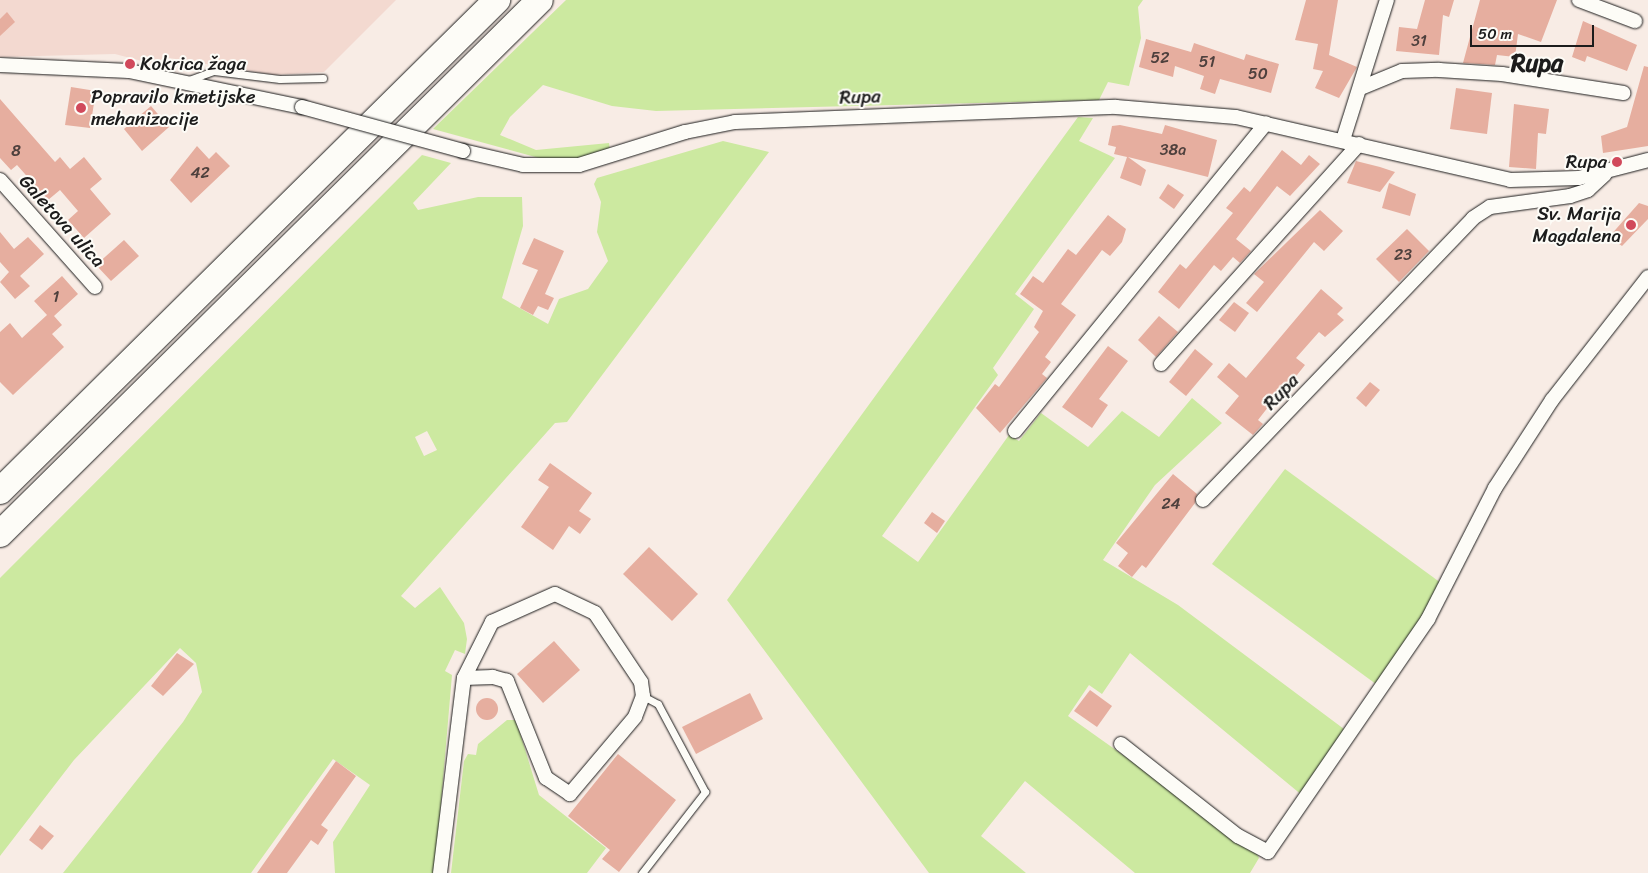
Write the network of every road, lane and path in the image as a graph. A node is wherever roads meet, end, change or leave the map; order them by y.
1 (497, 0) edge
2 (540, 0) edge
3 (1387, 0) edge
4 (1579, 0) edge
5 (1635, 20) dead end
6 (0, 65) edge
7 (322, 78) dead end
8 (186, 81) junction
9 (1363, 87) junction
10 (1624, 93) dead end
11 (1266, 123) junction
12 (1343, 140) junction
13 (1359, 144) junction
14 (1648, 160) edge
15 (1605, 174) junction
16 (0, 180) edge
17 (1648, 277) edge
18 (95, 287) dead end
19 (1161, 364) dead end
20 (1016, 431) dead end
21 (0, 491) edge
22 (1204, 500) dead end
23 (0, 534) edge
24 (464, 678) junction
25 (642, 696) junction
26 (1121, 744) dead end
27 (440, 873) edge
28 (642, 873) edge

1 - 21 highway
2 - 23 highway
3 - 9 street
4 - 5 street
6 - 8 street, Rupa
7 - 8 lane
8 - 11 street, Rupa, bridge
9 - 10 street
9 - 12 street
11 - 12 street, Rupa
11 - 20 street
12 - 13 street, Rupa
13 - 15 street, Rupa
13 - 19 street
14 - 15 street, Rupa
15 - 22 street, Rupa
16 - 18 street, Galetova ulica
17 - 26 street
24 - 25 street
24 - 25 street
24 - 27 street
25 - 28 lane

